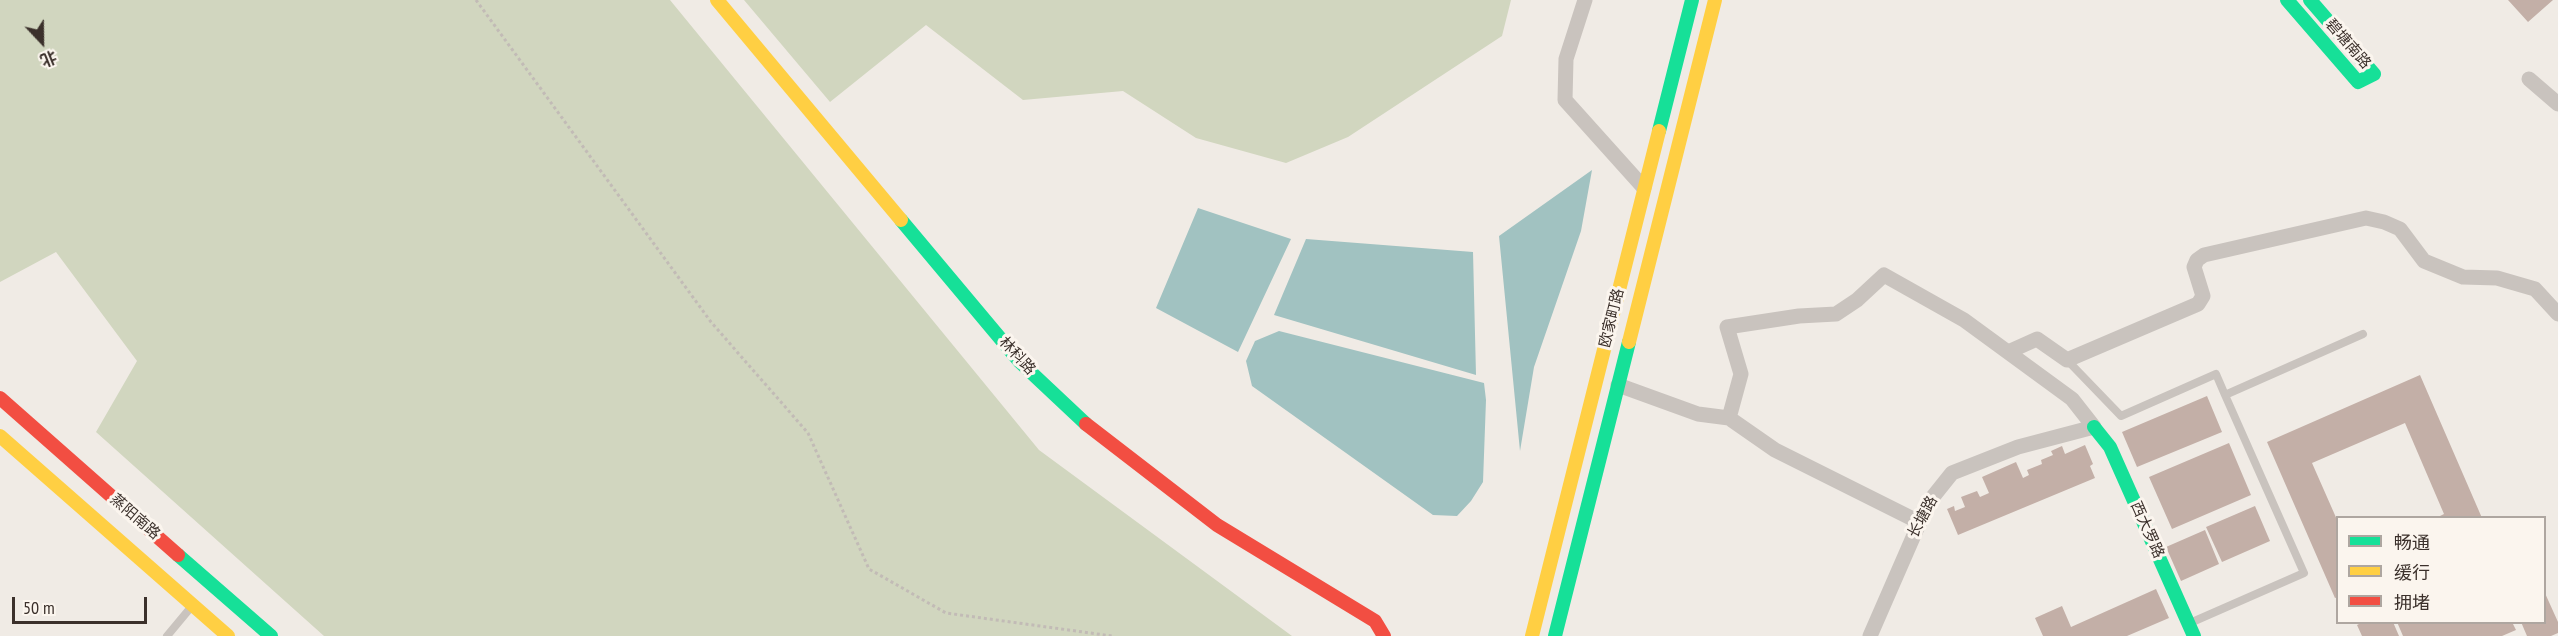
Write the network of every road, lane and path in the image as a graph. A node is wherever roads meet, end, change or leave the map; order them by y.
1 (476, 0) edge
2 (717, 0) edge
3 (1585, 0) edge
4 (1692, 0) edge
5 (1715, 0) edge
6 (2287, 0) edge
7 (2310, 0) edge
8 (2529, 79) dead end
9 (2558, 104) edge
10 (1644, 188) junction
11 (2558, 314) edge
12 (2363, 334) dead end
13 (2008, 352) junction
14 (2067, 360) junction
15 (1618, 385) junction
16 (2225, 395) junction
17 (0, 398) edge
18 (1729, 418) junction
19 (2094, 427) junction
20 (0, 436) edge
21 (1919, 522) junction
22 (193, 605) junction
23 (2191, 630) edge
24 (167, 636) edge
25 (228, 636) edge
26 (271, 636) edge
27 (1112, 636) edge
28 (1384, 636) edge
29 (1532, 636) edge
30 (1555, 636) edge
31 (1870, 636) edge

1 - 27 path
2 - 28 main road, 林科路
3 - 10 street
4 - 10 main road, 欧家町路
5 - 15 main road, 欧家町路
6 - 7 main road, 碧塘南路
8 - 9 street
10 - 29 main road, 欧家町路
11 - 14 street
12 - 16 lane
13 - 14 street
13 - 18 street
13 - 19 street
14 - 16 lane
15 - 18 street
15 - 30 main road, 欧家町路
16 - 23 lane
17 - 26 main road, 蒸阳南路
18 - 21 street
19 - 21 street, 长塘路
19 - 23 main road, 西大罗路
20 - 22 main road, 蒸阳南路
21 - 31 street, 长塘路
22 - 24 lane
22 - 25 main road, 蒸阳南路

